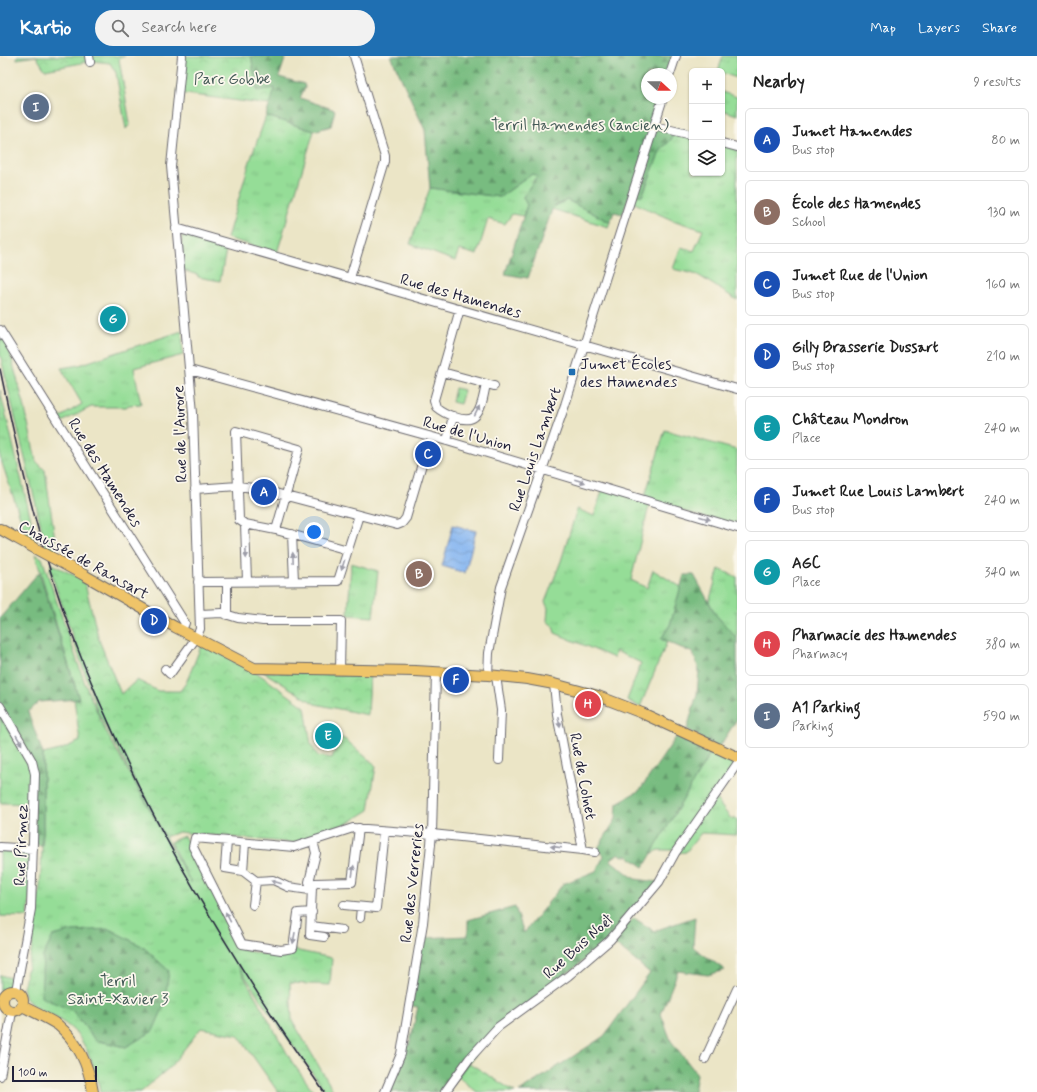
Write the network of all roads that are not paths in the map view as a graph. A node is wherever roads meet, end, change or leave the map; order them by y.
1 (182, 56) edge
2 (354, 56) edge
3 (676, 56) edge
4 (672, 68) edge
5 (661, 104) edge
6 (654, 126) junction
7 (689, 134) edge
8 (725, 144) edge
9 (737, 147) edge
10 (176, 228) junction
11 (350, 278) junction
12 (460, 309) junction
13 (0, 330) edge
14 (583, 344) junction
15 (190, 370) junction
16 (442, 372) junction
17 (737, 389) edge
18 (453, 416) junction
19 (430, 437) junction
20 (447, 441) junction
21 (543, 470) junction
22 (238, 486) junction
23 (195, 488) junction
24 (287, 495) junction
25 (359, 515) junction
26 (245, 524) junction
27 (0, 528) edge
28 (737, 528) edge
29 (276, 530) junction
30 (292, 534) junction
31 (348, 550) junction
32 (247, 581) junction
33 (198, 582) junction
34 (227, 582) junction
35 (294, 582) junction
36 (200, 614) junction
37 (227, 615) junction
38 (182, 630) junction
39 (196, 638) junction
40 (165, 669) dead end
41 (340, 670) junction
42 (436, 673) junction
43 (492, 676) junction
44 (554, 684) junction
45 (0, 706) edge
46 (737, 757) edge
47 (499, 760) dead end
48 (737, 764) edge
49 (359, 828) junction
50 (384, 831) junction
51 (432, 834) junction
52 (227, 841) junction
53 (313, 841) junction
54 (245, 843) junction
55 (0, 847) edge
56 (33, 849) junction
57 (584, 850) junction
58 (595, 852) dead end
59 (243, 871) junction
60 (256, 881) junction
61 (312, 887) junction
62 (253, 905) dead end
63 (344, 905) dead end
64 (361, 907) junction
65 (312, 912) junction
66 (360, 918) dead end
67 (311, 926) junction
68 (342, 930) dead end
69 (324, 937) dead end
70 (737, 990) edge
71 (16, 991) junction
72 (2, 995) edge
73 (22, 1006) junction
74 (12, 1012) junction
75 (705, 1059) dead end
76 (0, 1076) edge
77 (93, 1092) edge
78 (385, 1092) edge
79 (445, 1092) edge

1 - 10 street, Rue de l'Aurore
2 - 11 street
3 - 4 street
5 - 6 street, Rue Louis Lambert
6 - 7 street
6 - 14 street, Rue Louis Lambert
8 - 9 street
10 - 11 street, Rue des Hamendes
10 - 15 street, Rue de l'Aurore
11 - 12 street, Rue des Hamendes
12 - 14 street, Rue des Hamendes
12 - 16 street
13 - 38 street, Rue des Hamendes
14 - 17 street, Rue des Hamendes
14 - 21 street, Rue Louis Lambert
15 - 19 street, Rue de l'Union
15 - 23 street, Rue de l'Aurore
16 - 18 street
18 -> 16 street
18 - 20 street
19 - 20 street, Rue de l'Union
19 - 25 street
20 - 21 street, Rue de l'Union
21 -> 28 street, Rue de l'Union
21 - 43 street, Rue Louis Lambert
22 - 23 street
22 - 24 street
22 - 24 street
22 - 26 street
23 - 33 street, Rue de l'Aurore
24 - 25 street
24 - 29 street
25 - 31 street
26 - 29 street
26 -> 32 street
27 - 38 main road, Chaussée de Ransart, bridge
29 - 30 street
30 - 31 street
35 -> 30 street
31 -> 35 street
32 - 34 street
32 - 35 street
33 - 34 street
33 - 36 street, Rue de l'Aurore
34 - 37 street
36 - 37 street
36 - 39 street, Rue de l'Aurore
37 - 41 street
38 - 39 main road, Chaussée de Ransart
39 - 40 street
39 - 41 main road, Chaussée de Ransart
41 - 42 main road, Chaussée de Ransart
42 - 43 main road, Chaussée de Ransart
42 - 51 street, Rue des Verreries
43 - 44 main road, Chaussée de Ransart
43 - 47 street, Rue Louis Lambert
44 - 46 main road, Chaussée de Ransart
44 -> 57 street, Rue de Colnet
45 -> 56 street, Rue Pirmez
48 - 79 street, Rue Bois Noël
49 - 50 street
49 - 53 street
61 -> 49 street
50 - 51 street
50 - 64 street
57 -> 51 street
51 - 78 street, Rue des Verreries
52 - 54 street
52 - 59 street
65 -> 52 street
53 - 54 street
53 - 61 street
54 - 59 street
55 - 56 street
56 - 71 street, Rue Pirmez
57 - 58 street
59 - 60 street
61 -> 60 street
60 - 62 street
61 - 65 street
63 - 64 street
64 - 66 street
65 - 67 street
67 - 68 street
67 - 69 street
70 - 75 street
71 - 72 main road
71 - 73 main road
72 - 74 main road
73 - 74 main road
73 - 77 main road
74 - 76 street

